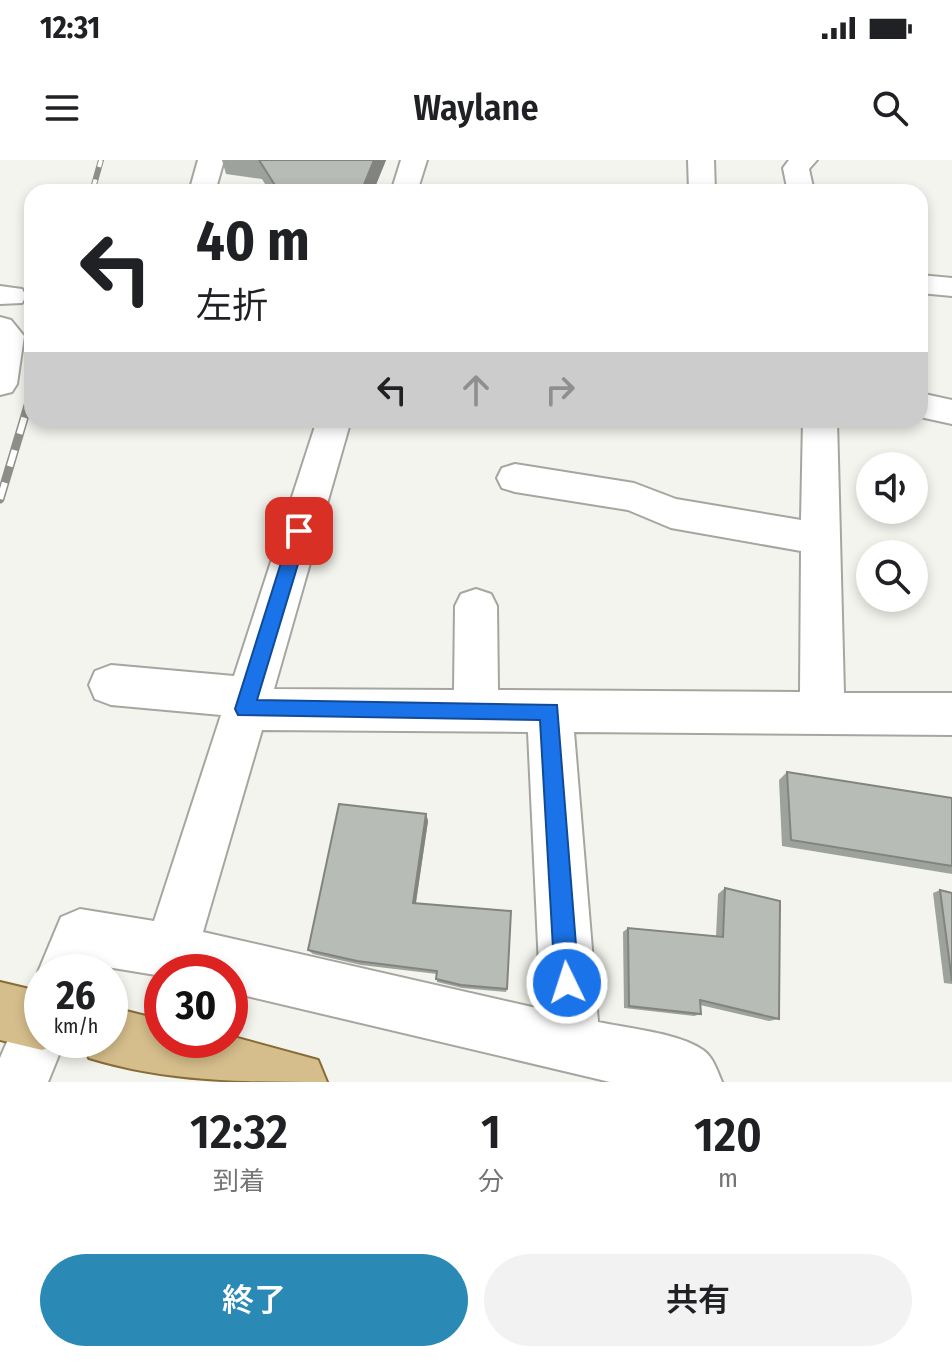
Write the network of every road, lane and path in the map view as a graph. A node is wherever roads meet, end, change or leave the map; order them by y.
1 (211, 160) edge
2 (414, 160) edge
3 (701, 160) edge
4 (804, 160) edge
5 (204, 184) edge
6 (406, 184) edge
7 (702, 184) edge
8 (799, 184) edge
9 (928, 285) edge
10 (952, 287) edge
11 (0, 327) edge
12 (0, 384) edge
13 (928, 407) edge
14 (952, 412) edge
15 (332, 428) edge
16 (820, 428) edge
17 (515, 478) dead end
18 (821, 539) junction
19 (476, 606) dead end
20 (111, 685) dead end
21 (246, 703) junction
22 (476, 710) junction
23 (550, 711) junction
24 (822, 713) junction
25 (952, 714) edge
26 (171, 951) junction
27 (72, 954) edge
28 (0, 1011) edge
29 (24, 1017) edge
30 (128, 1041) edge
31 (571, 1044) junction
32 (29, 1058) edge
33 (19, 1082) edge
34 (296, 1082) edge
35 (693, 1082) edge

1 - 5 street
2 - 6 street
3 - 7 street
4 - 8 street
9 - 10 street
11 - 12 street
13 - 14 street
15 - 21 street
16 - 18 street
17 - 18 street
18 - 24 street
19 - 22 street
20 - 21 street
21 - 22 street
21 - 26 street
22 - 23 street
23 - 24 street
23 - 31 street
24 - 25 street
26 - 27 street
26 - 31 street
28 - 29 main road
30 - 34 main road
31 - 35 street
32 - 33 street

